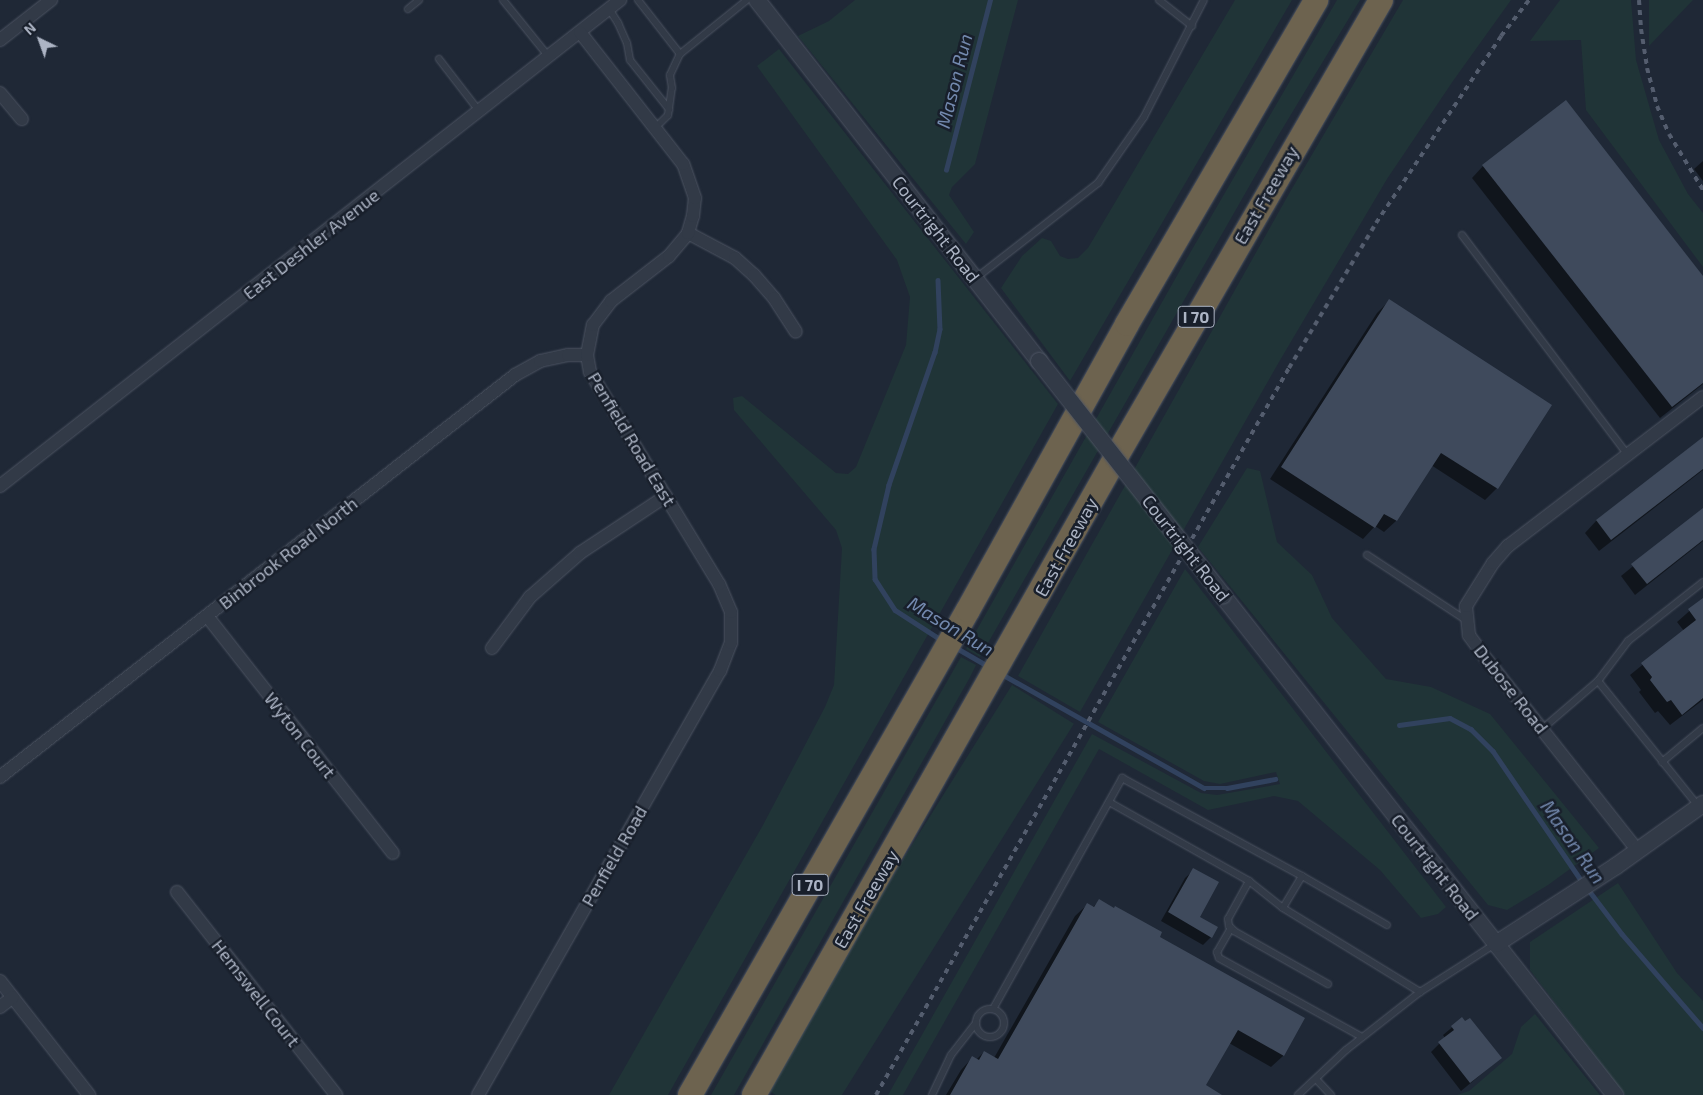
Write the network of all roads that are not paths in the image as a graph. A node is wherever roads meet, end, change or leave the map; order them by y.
1 (51, 0) edge
2 (419, 0) edge
3 (503, 0) edge
4 (620, 0) edge
5 (638, 0) edge
6 (747, 0) edge
7 (757, 0) edge
8 (1159, 0) edge
9 (1204, 0) edge
10 (1316, 0) edge
11 (1380, 0) edge
12 (408, 9) dead end
13 (608, 10) junction
14 (1192, 26) junction
15 (580, 32) junction
16 (0, 40) edge
17 (680, 54) junction
18 (549, 57) junction
19 (439, 58) dead end
20 (0, 93) edge
21 (669, 109) junction
22 (480, 111) junction
23 (22, 119) dead end
24 (655, 128) junction
25 (688, 233) junction
26 (1462, 235) dead end
27 (975, 279) junction
28 (796, 332) dead end
29 (587, 355) junction
30 (1703, 397) edge
31 (1628, 455) junction
32 (0, 486) edge
33 (666, 496) junction
34 (1368, 555) dead end
35 (1703, 582) edge
36 (731, 612) joint
37 (207, 616) junction
38 (1466, 620) junction
39 (492, 648) dead end
40 (1598, 681) junction
41 (1703, 728) edge
42 (1542, 729) junction
43 (1662, 762) junction
44 (0, 777) edge
45 (1109, 802) junction
46 (1701, 806) edge
47 (1638, 851) junction
48 (393, 853) dead end
49 (1302, 876) junction
50 (1249, 881) junction
51 (177, 892) dead end
52 (1283, 908) junction
53 (1387, 925) dead end
54 (1231, 928) junction
55 (1496, 944) junction
56 (0, 981) edge
57 (1328, 984) dead end
58 (1420, 992) junction
59 (13, 997) junction
60 (0, 1007) edge
61 (993, 1009) junction
62 (976, 1023) junction
63 (1362, 1037) junction
64 (1316, 1079) junction
65 (89, 1095) edge
66 (336, 1095) edge
67 (478, 1095) edge
68 (690, 1095) edge
69 (754, 1095) edge
70 (932, 1095) edge
71 (1298, 1095) edge
72 (1331, 1095) edge
73 (1615, 1095) edge

1 - 16 street
2 - 12 lane
3 - 18 lane
4 - 13 street, East Deshler Avenue
5 - 17 lane
6 - 17 lane
7 - 27 street, Courtright Road
8 - 14 lane
9 - 14 lane
10 - 68 highway, I 70
11 - 69 highway, East Freeway / I 70
13 - 15 street, East Deshler Avenue
13 - 21 lane
14 - 27 lane
15 - 18 street, East Deshler Avenue
15 - 24 street, Penfield Road East
17 - 21 lane
18 - 22 street, East Deshler Avenue
19 - 22 lane
20 - 23 street
21 - 24 lane
22 - 32 street, East Deshler Avenue
24 - 25 street, Penfield Road East
25 - 28 street
25 - 29 street, Penfield Road East
26 - 31 lane
27 - 55 street, Courtright Road, bridge
29 - 33 street, Penfield Road East
29 - 37 street, Binbrook Road North
30 - 31 street
31 - 38 street
33 - 36 street, Penfield Road East
33 - 39 street
34 - 38 lane
35 - 40 lane
36 - 67 street, Penfield Road
37 - 44 street, Binbrook Road North
37 - 48 street, Wyton Court
38 - 42 street, Dubose Road
40 - 42 lane
40 - 43 lane
41 - 43 lane
42 - 47 street, Dubose Road
43 - 46 lane
45 - 49 lane
45 - 50 lane
45 - 61 lane
46 - 47 street
47 - 55 street
49 - 52 lane
49 - 53 lane
50 - 52 lane
50 - 54 lane
51 - 66 street, Hemswell Court
52 - 58 lane
54 - 57 lane
54 - 63 lane
55 - 58 lane
55 - 73 street, Courtright Road
56 - 59 street
58 - 63 lane
59 - 60 street
59 - 65 street
61 - 62 lane
61 - 62 lane
62 - 70 lane
63 - 64 lane
64 - 71 lane
64 - 72 lane

